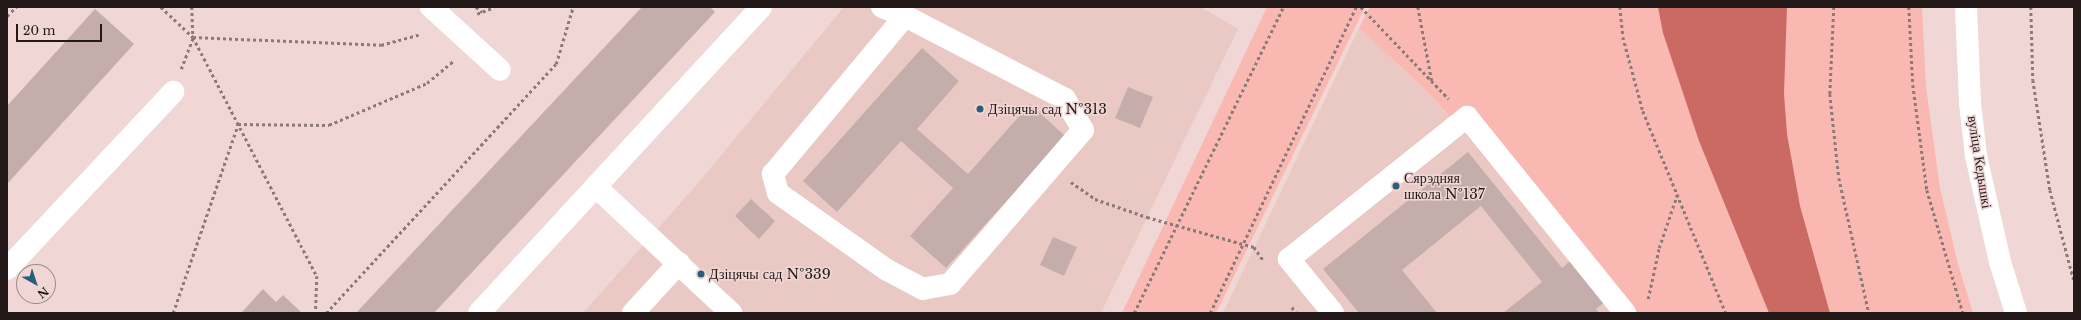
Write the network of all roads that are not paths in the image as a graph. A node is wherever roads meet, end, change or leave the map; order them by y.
1 (431, 7) edge
2 (761, 7) edge
3 (882, 7) edge
4 (1966, 7) edge
5 (905, 16) junction
6 (500, 70) dead end
7 (173, 92) road end
8 (596, 187) junction
9 (679, 263) junction
10 (7, 269) edge
11 (479, 313) edge
12 (633, 313) edge
13 (731, 313) edge
14 (1333, 313) edge
15 (1625, 313) edge
16 (2016, 313) edge

1 - 6 street
2 - 8 street
3 - 5 street
4 - 16 street, вуліца Кедышкі
5 - 5 street
7 - 10 street
8 - 9 street
8 - 11 street
9 - 12 street
9 - 13 street
14 - 15 street

